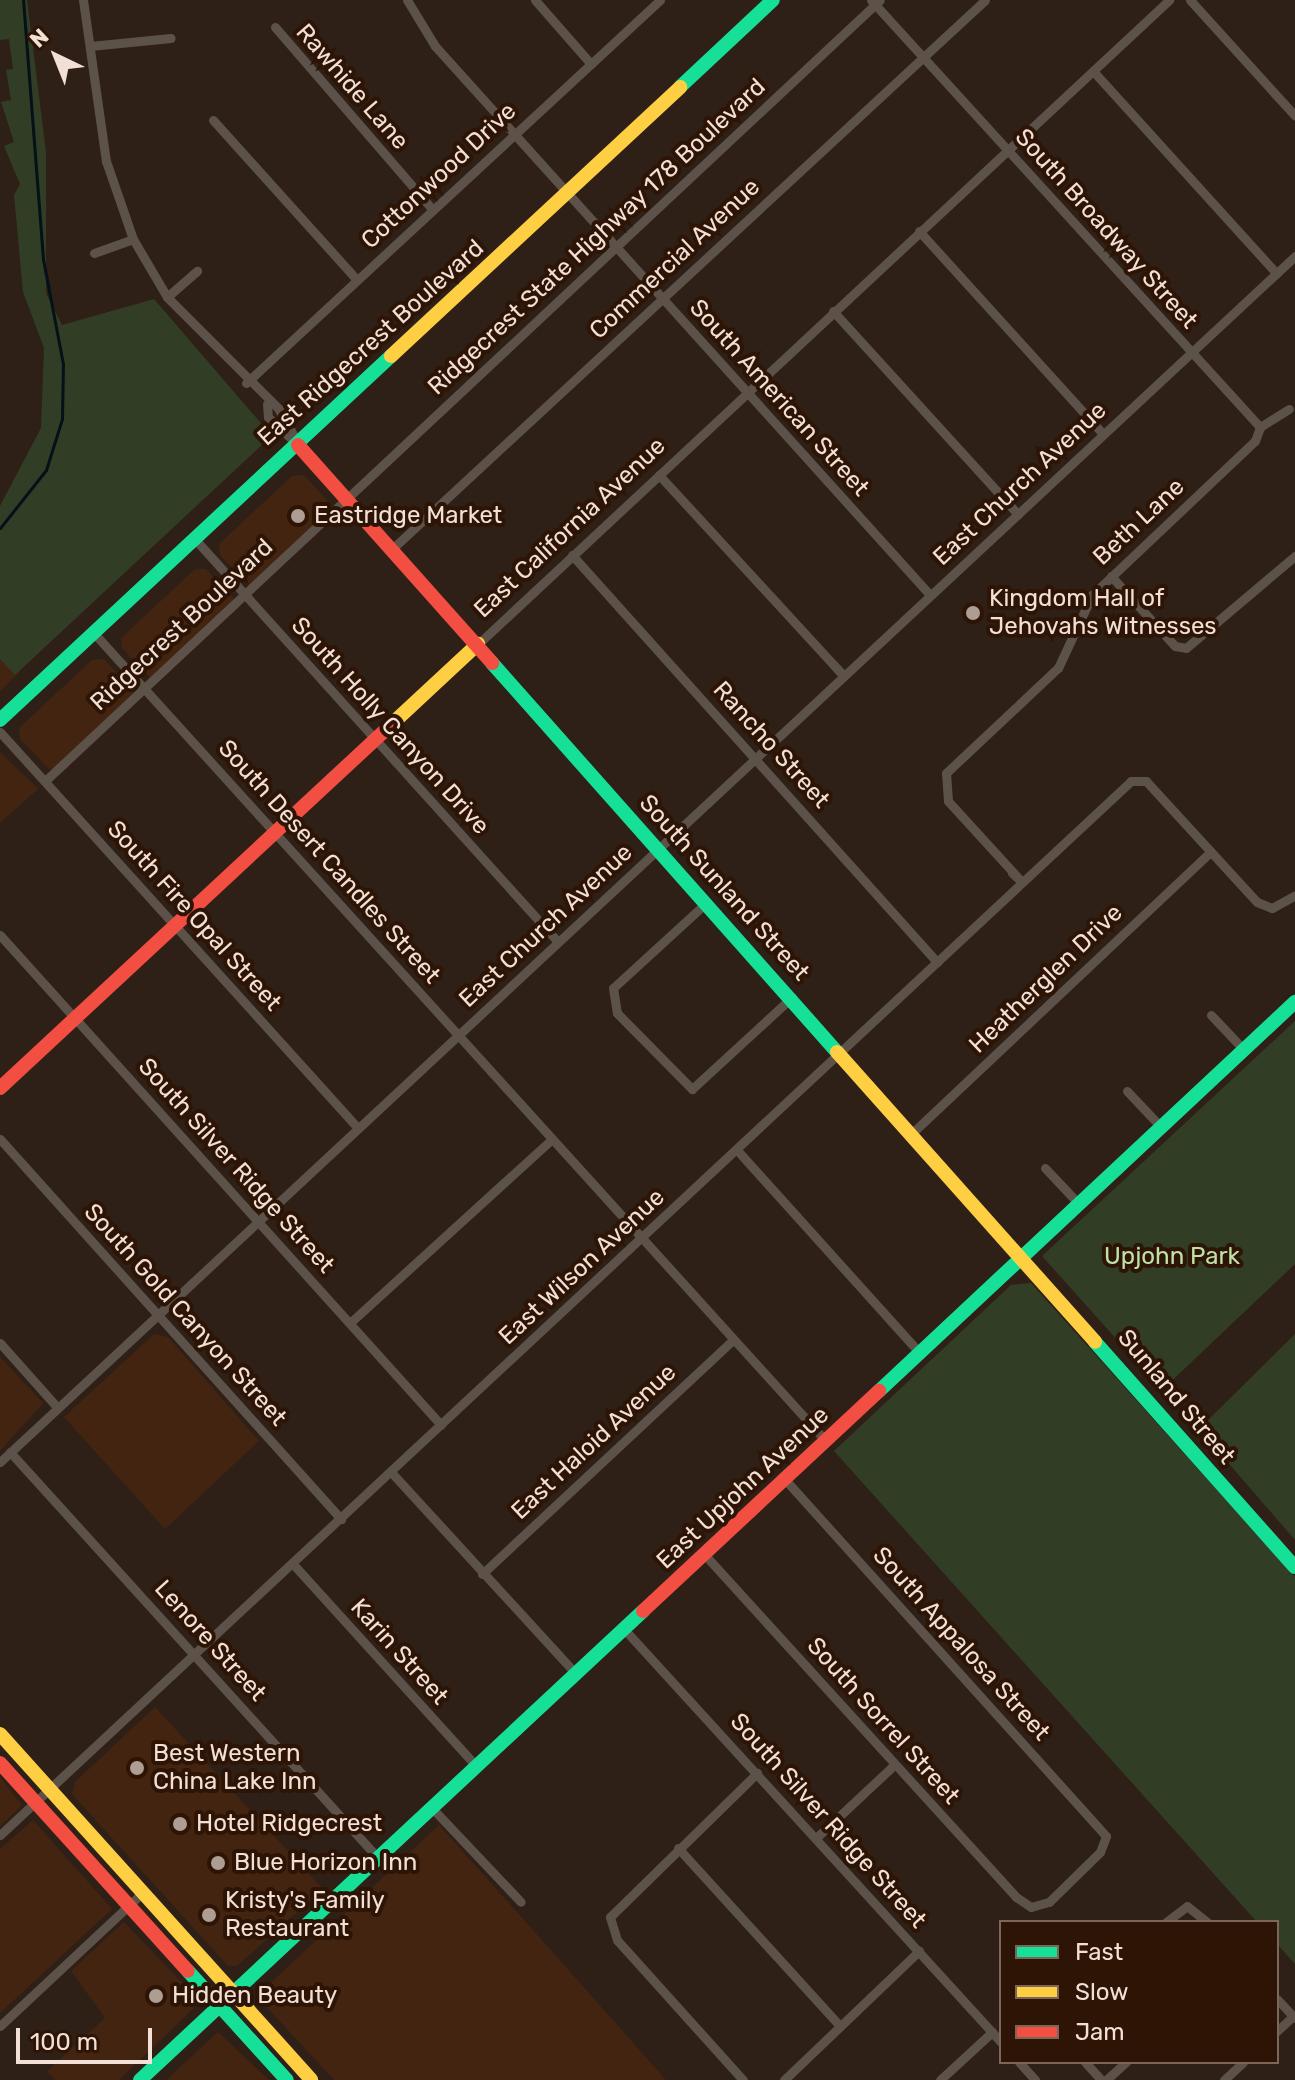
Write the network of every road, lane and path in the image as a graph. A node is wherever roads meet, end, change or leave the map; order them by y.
1 (83, 0) edge
2 (407, 0) edge
3 (535, 0) edge
4 (660, 0) edge
5 (773, 0) edge
6 (985, 0) edge
7 (1169, 0) edge
8 (1190, 0) edge
9 (876, 2) edge
10 (275, 27) dead end
11 (171, 38) dead end
12 (90, 46) junction
13 (924, 57) junction
14 (591, 64) junction
15 (1093, 71) junction
16 (1295, 116) edge
17 (213, 120) dead end
18 (514, 133) junction
19 (1008, 151) junction
20 (567, 192) junction
21 (432, 209) junction
22 (919, 231) junction
23 (133, 239) junction
24 (617, 246) junction
25 (94, 253) dead end
26 (1295, 256) edge
27 (197, 271) dead end
28 (1276, 273) junction
29 (357, 280) junction
30 (167, 297) junction
31 (662, 298) junction
32 (833, 311) junction
33 (1190, 353) junction
34 (246, 383) junction
35 (748, 392) junction
36 (1289, 409) dead end
37 (1260, 427) junction
38 (1103, 434) junction
39 (298, 445) junction
40 (659, 475) junction
41 (346, 497) junction
42 (1018, 514) junction
43 (193, 537) junction
44 (392, 549) junction
45 (572, 555) junction
46 (1295, 556) edge
47 (1111, 576) junction
48 (930, 595) junction
49 (245, 596) junction
50 (92, 631) junction
51 (478, 644) junction
52 (844, 676) junction
53 (144, 688) junction
54 (0, 720) edge
55 (0, 732) edge
56 (375, 740) junction
57 (757, 758) junction
58 (45, 781) junction
59 (276, 834) junction
60 (659, 848) junction
61 (1210, 852) junction
62 (1021, 881) junction
63 (1295, 895) edge
64 (707, 902) junction
65 (177, 925) junction
66 (0, 935) edge
67 (558, 942) junction
68 (937, 962) junction
69 (792, 997) junction
70 (1295, 1002) edge
71 (1211, 1015) dead end
72 (75, 1019) junction
73 (457, 1036) junction
74 (1244, 1050) junction
75 (841, 1052) junction
76 (0, 1088) edge
77 (1127, 1091) dead end
78 (1161, 1127) junction
79 (358, 1128) junction
80 (910, 1135) junction
81 (0, 1139) edge
82 (551, 1140) junction
83 (737, 1150) junction
84 (1045, 1168) dead end
85 (1079, 1204) junction
86 (258, 1221) junction
87 (644, 1236) junction
88 (1024, 1255) junction
89 (158, 1315) junction
90 (352, 1321) junction
91 (733, 1340) junction
92 (0, 1343) edge
93 (919, 1352) junction
94 (58, 1408) junction
95 (441, 1425) junction
96 (826, 1441) junction
97 (10, 1452) junction
98 (0, 1462) edge
99 (391, 1472) junction
100 (785, 1480) junction
101 (341, 1519) junction
102 (704, 1554) junction
103 (293, 1564) junction
104 (1295, 1567) edge
105 (482, 1574) junction
106 (624, 1629) junction
107 (194, 1653) junction
108 (576, 1674) junction
109 (0, 1734) edge
110 (0, 1763) edge
111 (895, 1764) junction
112 (476, 1766) junction
113 (757, 1773) junction
114 (50, 1789) junction
115 (35, 1803) junction
116 (432, 1808) junction
117 (0, 1835) edge
118 (816, 1838) junction
119 (678, 1848) junction
120 (378, 1858) junction
121 (143, 1892) junction
122 (521, 1902) dead end
123 (128, 1906) junction
124 (1037, 1908) joint
125 (1169, 1920) edge
126 (1204, 1920) edge
127 (919, 1951) junction
128 (234, 1993) junction
129 (1279, 2001) edge
130 (220, 2005) junction
131 (1294, 2017) edge
132 (0, 2026) edge
133 (840, 2026) junction
134 (992, 2032) junction
135 (999, 2040) edge
136 (1021, 2064) edge
137 (1087, 2064) edge
138 (1124, 2064) edge
139 (1241, 2064) edge
140 (140, 2080) edge
141 (287, 2080) edge
142 (311, 2080) edge
143 (743, 2080) edge
144 (784, 2080) edge
145 (940, 2080) edge
146 (1035, 2080) edge
147 (1104, 2080) edge
148 (1224, 2080) edge

1 - 12 street
2 - 18 street, South American Street
3 - 14 street
4 - 14 street, Cottonwood Drive
5 - 20 street, East Ridgecrest Boulevard
6 - 13 street, Commercial Avenue
7 - 15 street, East California Avenue
8 - 16 street
9 - 13 street, South Broadway Street
9 - 24 street, Ridgecrest State Highway 178 Boulevard
10 - 21 street, Rawhide Lane
11 - 12 street
12 - 23 street
13 - 19 street, South Broadway Street
13 - 31 street, Commercial Avenue
14 - 18 street, Cottonwood Drive
15 - 19 street, East California Avenue
15 - 28 street
17 - 29 street
18 - 20 street, South American Street
18 - 21 street, Cottonwood Drive
19 - 22 street, East California Avenue
19 - 33 street, South Broadway Street
20 - 24 street, South American Street
20 - 39 street, East Ridgecrest Boulevard
21 - 29 street, Cottonwood Drive
22 - 32 street, East California Avenue
22 - 38 street
23 - 25 street
23 - 30 street
24 - 31 street, South American Street
24 - 41 street, Ridgecrest State Highway 178 Boulevard
26 - 28 street, East Church Avenue
27 - 30 street
28 - 33 street, East Church Avenue
29 - 34 street, Cottonwood Drive
30 - 34 street
31 - 35 street, South American Street
31 - 44 street, Commercial Avenue
32 - 35 street, East California Avenue
32 - 42 street
33 - 37 street, South Broadway Street
33 - 38 street, East Church Avenue
34 - 39 street
35 - 40 street, East California Avenue
35 - 48 street, South American Street
36 - 37 street, Beth Lane
37 - 47 street, Beth Lane
38 - 42 street, East Church Avenue
39 - 41 street
39 - 43 street, East Ridgecrest Boulevard
40 - 45 street, East California Avenue
40 - 52 street
41 - 44 street
41 - 49 street, Ridgecrest Boulevard
42 - 48 street, East Church Avenue
43 - 49 street, South Holly Canyon Drive
43 - 50 street, East Ridgecrest Boulevard
44 - 51 street, South Sunland Street
45 - 51 street, East California Avenue
45 - 57 street, Rancho Street
46 - 47 street
47 - 62 street, Beth Lane
48 - 52 street, East Church Avenue
49 - 53 street, Ridgecrest Boulevard
49 - 56 street, South Holly Canyon Drive
50 - 53 street, South Desert Candles Street
50 - 54 street, East Ridgecrest Boulevard
51 - 56 street, East California Avenue
51 - 60 street, South Sunland Street
52 - 57 street, East Church Avenue
53 - 58 street, Ridgecrest Boulevard
53 - 59 street, South Desert Candles Street
55 - 58 street, South Fire Opal Street
56 - 59 street, East California Avenue
56 - 67 street, South Holly Canyon Drive
57 - 60 street, East Church Avenue
57 - 68 street, Rancho Street
58 - 65 street, South Fire Opal Street
59 - 65 street, East California Avenue
59 - 73 street, South Desert Candles Street
60 - 64 street, South Sunland Street
60 - 67 street, East Church Avenue
61 - 62 street, East Wilson Avenue
61 - 63 street
61 - 80 street, Heatherglen Drive
62 - 68 street, East Wilson Avenue
64 - 69 street, South Sunland Street
64 - 69 street
65 - 72 street, East California Avenue
65 - 79 street, South Fire Opal Street
66 - 72 street, South Silver Ridge Street
67 - 73 street, East Church Avenue
68 - 75 street, East Wilson Avenue
69 - 75 street, South Sunland Street
70 - 74 street, East Upjohn Avenue
71 - 74 street
72 - 76 street, East California Avenue
72 - 86 street, South Silver Ridge Street
73 - 79 street, East Church Avenue
73 - 82 street, South Desert Candles Street
74 - 78 street, East Upjohn Avenue
75 - 80 street, South Sunland Street
75 - 83 street, East Wilson Avenue
77 - 78 street
78 - 85 street, East Upjohn Avenue
79 - 86 street, East Church Avenue
80 - 88 street, South Sunland Street
81 - 89 street, South Gold Canyon Street
82 - 87 street, South Desert Candles Street
82 - 90 street
83 - 87 street, East Wilson Avenue
83 - 93 street
84 - 85 street
85 - 88 street, East Upjohn Avenue
86 - 89 street, East Church Avenue
86 - 90 street, South Silver Ridge Street
87 - 91 street, South Desert Candles Street
87 - 95 street, East Wilson Avenue
88 - 93 street, East Upjohn Avenue
88 - 104 street, Sunland Street
89 - 94 street, East Church Avenue
89 - 101 street, South Gold Canyon Street
90 - 95 street, South Silver Ridge Street
91 - 96 street, South Desert Candles Street
91 - 105 street, East Haloid Avenue
92 - 94 street
93 - 96 street, East Upjohn Avenue
94 - 97 street, East Church Avenue
95 - 99 street, East Wilson Avenue
96 - 100 street, East Upjohn Avenue
97 - 98 street, East Church Avenue
97 - 107 street, Lenore Street
99 - 101 street, East Wilson Avenue
99 - 105 street
100 - 102 street, East Upjohn Avenue
100 - 124 street, South Appalosa Street
101 - 103 street, East Wilson Avenue
102 - 106 street, East Upjohn Avenue
102 - 111 street, South Sorrel Street
103 - 107 street, East Wilson Avenue
103 - 112 street, Karin Street
105 - 108 street
106 - 108 street, East Upjohn Avenue
106 - 113 street, South Silver Ridge Street
107 - 114 street, East Wilson Avenue
107 - 120 street, Lenore Street
108 - 112 street, East Upjohn Avenue
109 - 114 street
110 - 115 street
111 - 118 street
111 - 124 street, South Sorrel Street
112 - 116 street, East Upjohn Avenue
113 - 118 street, South Silver Ridge Street
113 - 119 street
114 - 115 street, East Wilson Avenue
114 - 121 street
115 - 117 street, East Wilson Avenue
115 - 123 street
116 - 120 street, East Upjohn Avenue
116 - 122 street
118 - 127 street, South Silver Ridge Street
119 - 133 street
119 - 143 street
120 - 128 street, East Upjohn Avenue
121 - 123 street
121 - 128 street
123 - 130 street
123 - 132 street
125 - 126 street
127 - 133 street
127 - 134 street, South Silver Ridge Street
128 - 130 street, East Upjohn Avenue
128 - 142 street
129 - 131 street
130 - 140 street, East Upjohn Avenue
130 - 141 street
133 - 144 street
134 - 135 street, South Silver Ridge Street
134 - 145 street
136 - 146 street
137 - 147 street
138 - 147 street
139 - 148 street

